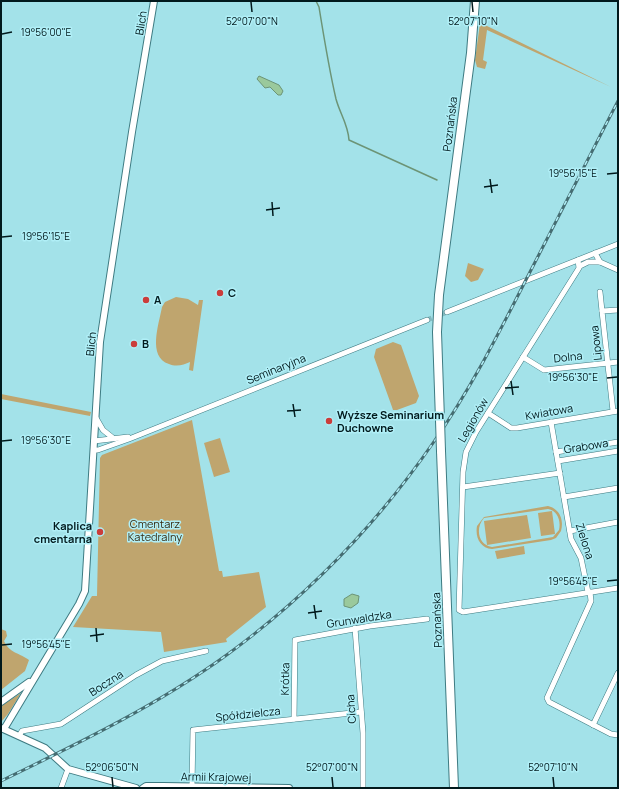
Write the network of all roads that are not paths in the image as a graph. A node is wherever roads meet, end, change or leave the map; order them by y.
1 (154, 1) edge
2 (475, 1) edge
3 (480, 1) edge
4 (472, 44) junction
5 (618, 244) edge
6 (595, 253) junction
7 (600, 262) junction
8 (579, 263) junction
9 (618, 270) edge
10 (600, 292) dead end
11 (618, 310) edge
12 (602, 311) junction
13 (447, 312) tunnel mouth
14 (427, 320) tunnel mouth
15 (523, 357) junction
16 (618, 362) edge
17 (608, 363) junction
18 (616, 411) edge
19 (488, 414) junction
20 (95, 417) junction
21 (551, 422) junction
22 (133, 436) junction
23 (113, 438) junction
24 (94, 441) junction
25 (618, 442) edge
26 (94, 450) junction
27 (618, 451) edge
28 (556, 452) junction
29 (558, 461) junction
30 (560, 473) junction
31 (463, 487) junction
32 (618, 488) edge
33 (564, 497) junction
34 (618, 522) edge
35 (570, 531) junction
36 (618, 588) edge
37 (589, 592) junction
38 (427, 618) dead end
39 (355, 628) junction
40 (295, 640) joint
41 (206, 651) dead end
42 (618, 673) edge
43 (24, 690) junction
44 (1, 702) edge
45 (361, 712) junction
46 (294, 719) junction
47 (593, 725) junction
48 (2, 728) edge
49 (618, 735) edge
50 (19, 736) junction
51 (68, 769) junction
52 (192, 786) junction
53 (61, 788) edge
54 (136, 788) edge
55 (143, 788) edge
56 (289, 788) edge
57 (363, 788) edge
58 (454, 788) edge

1 - 20 street, Blich
2 - 4 main road, Poznańska
3 - 4 main road, Poznańska
4 - 58 main road, Poznańska, bridge
5 - 6 street
6 - 7 street
6 - 8 street
7 - 8 street
7 - 9 street
8 - 13 street
8 - 15 street, Legionów
10 - 12 street
11 - 12 street, Lipowa
12 - 17 street, Lipowa
14 - 22 street, Seminaryjna
15 - 17 street, Dolna
15 - 19 street, Legionów
16 - 17 street, Dolna
17 - 18 street, Lipowa
18 - 21 street, Kwiatowa
19 - 21 street, Kwiatowa
19 - 31 street, Legionów
20 - 23 street
20 - 24 street, Blich
21 - 28 street, Zielona
22 - 23 street, Seminaryjna
22 - 26 street, Seminaryjna
23 - 24 street, Seminaryjna
24 - 26 street, Blich
25 - 28 street
26 - 43 street, Blich
27 - 29 street, Grabowa
28 - 29 street, Zielona
29 - 30 street, Zielona
30 - 31 street
30 - 33 street, Zielona
31 - 37 street, Legionów
32 - 33 street
33 - 35 street, Zielona
34 - 35 street
35 - 37 street, Zielona
36 - 37 street
37 - 47 street
38 - 39 street, Grunwaldzka
39 - 40 street, Grunwaldzka
39 - 45 street, Cicha
40 - 46 street, Krótka
41 - 50 street, Boczna
42 - 47 street
43 - 44 street, Blich
43 - 48 street, Blich
45 - 46 street, Spółdzielcza
45 - 57 street, Cicha
46 - 52 street, Spółdzielcza
47 - 49 street
48 - 50 street
50 - 51 street
51 - 53 street
51 - 54 street
52 - 55 street, Armii Krajowej
52 - 56 street, Armii Krajowej

